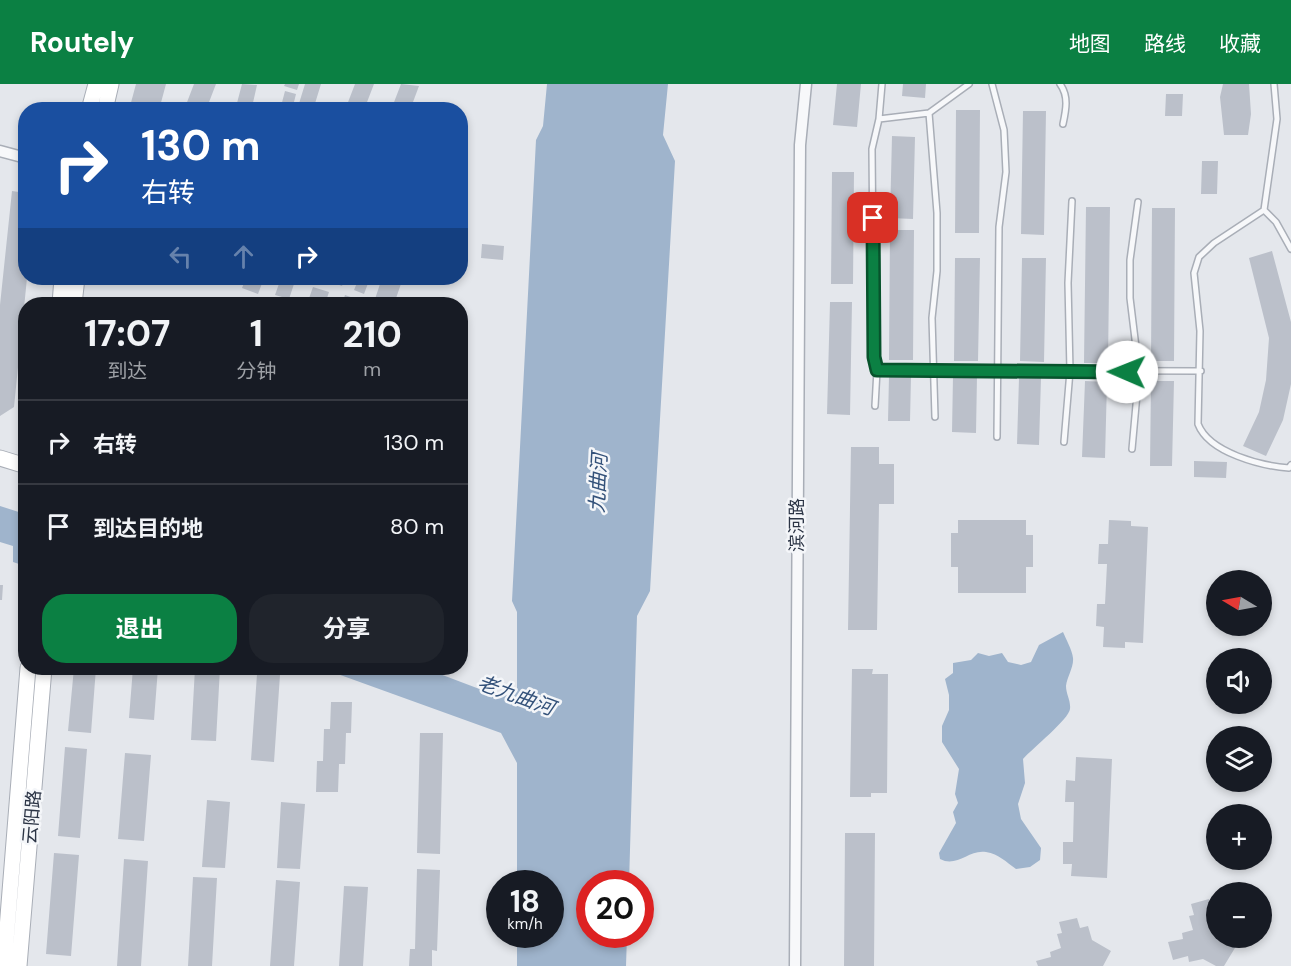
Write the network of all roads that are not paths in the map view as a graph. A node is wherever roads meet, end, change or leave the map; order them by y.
1 (96, 84) edge
2 (111, 84) edge
3 (806, 84) edge
4 (882, 84) edge
5 (969, 84) edge
6 (992, 84) edge
7 (1060, 84) edge
8 (1274, 84) edge
9 (91, 102) edge
10 (107, 102) edge
11 (929, 113) junction
12 (879, 119) junction
13 (1063, 124) dead end
14 (0, 151) edge
15 (18, 156) edge
16 (1072, 201) dead end
17 (1138, 202) dead end
18 (1264, 210) junction
19 (1291, 249) edge
20 (877, 370) junction
21 (933, 370) junction
22 (1000, 370) junction
23 (1070, 371) junction
24 (1201, 371) junction
25 (1139, 372) junction
26 (875, 406) dead end
27 (935, 417) dead end
28 (997, 436) dead end
29 (1064, 442) dead end
30 (1131, 449) dead end
31 (0, 458) edge
32 (18, 464) edge
33 (1291, 465) edge
34 (27, 675) edge
35 (43, 675) edge
36 (4, 966) edge
37 (19, 966) edge
38 (795, 966) edge

1 - 9 street
2 - 10 street
3 - 38 street, 滨河路
4 - 12 lane
5 - 11 lane
6 - 22 lane
7 - 13 lane
8 - 18 lane
11 - 12 lane
11 - 21 lane
12 - 20 lane
14 - 15 street
16 - 23 lane
17 - 25 lane
18 - 19 lane
18 - 24 lane
20 - 21 lane
20 - 26 lane
21 - 22 lane
21 - 27 lane
22 - 23 lane
22 - 28 lane
23 - 25 lane
23 - 29 lane
24 - 25 lane
24 - 33 lane
25 - 30 lane
31 - 32 street
34 - 36 street, 云阳路
35 - 37 street, 云阳路

